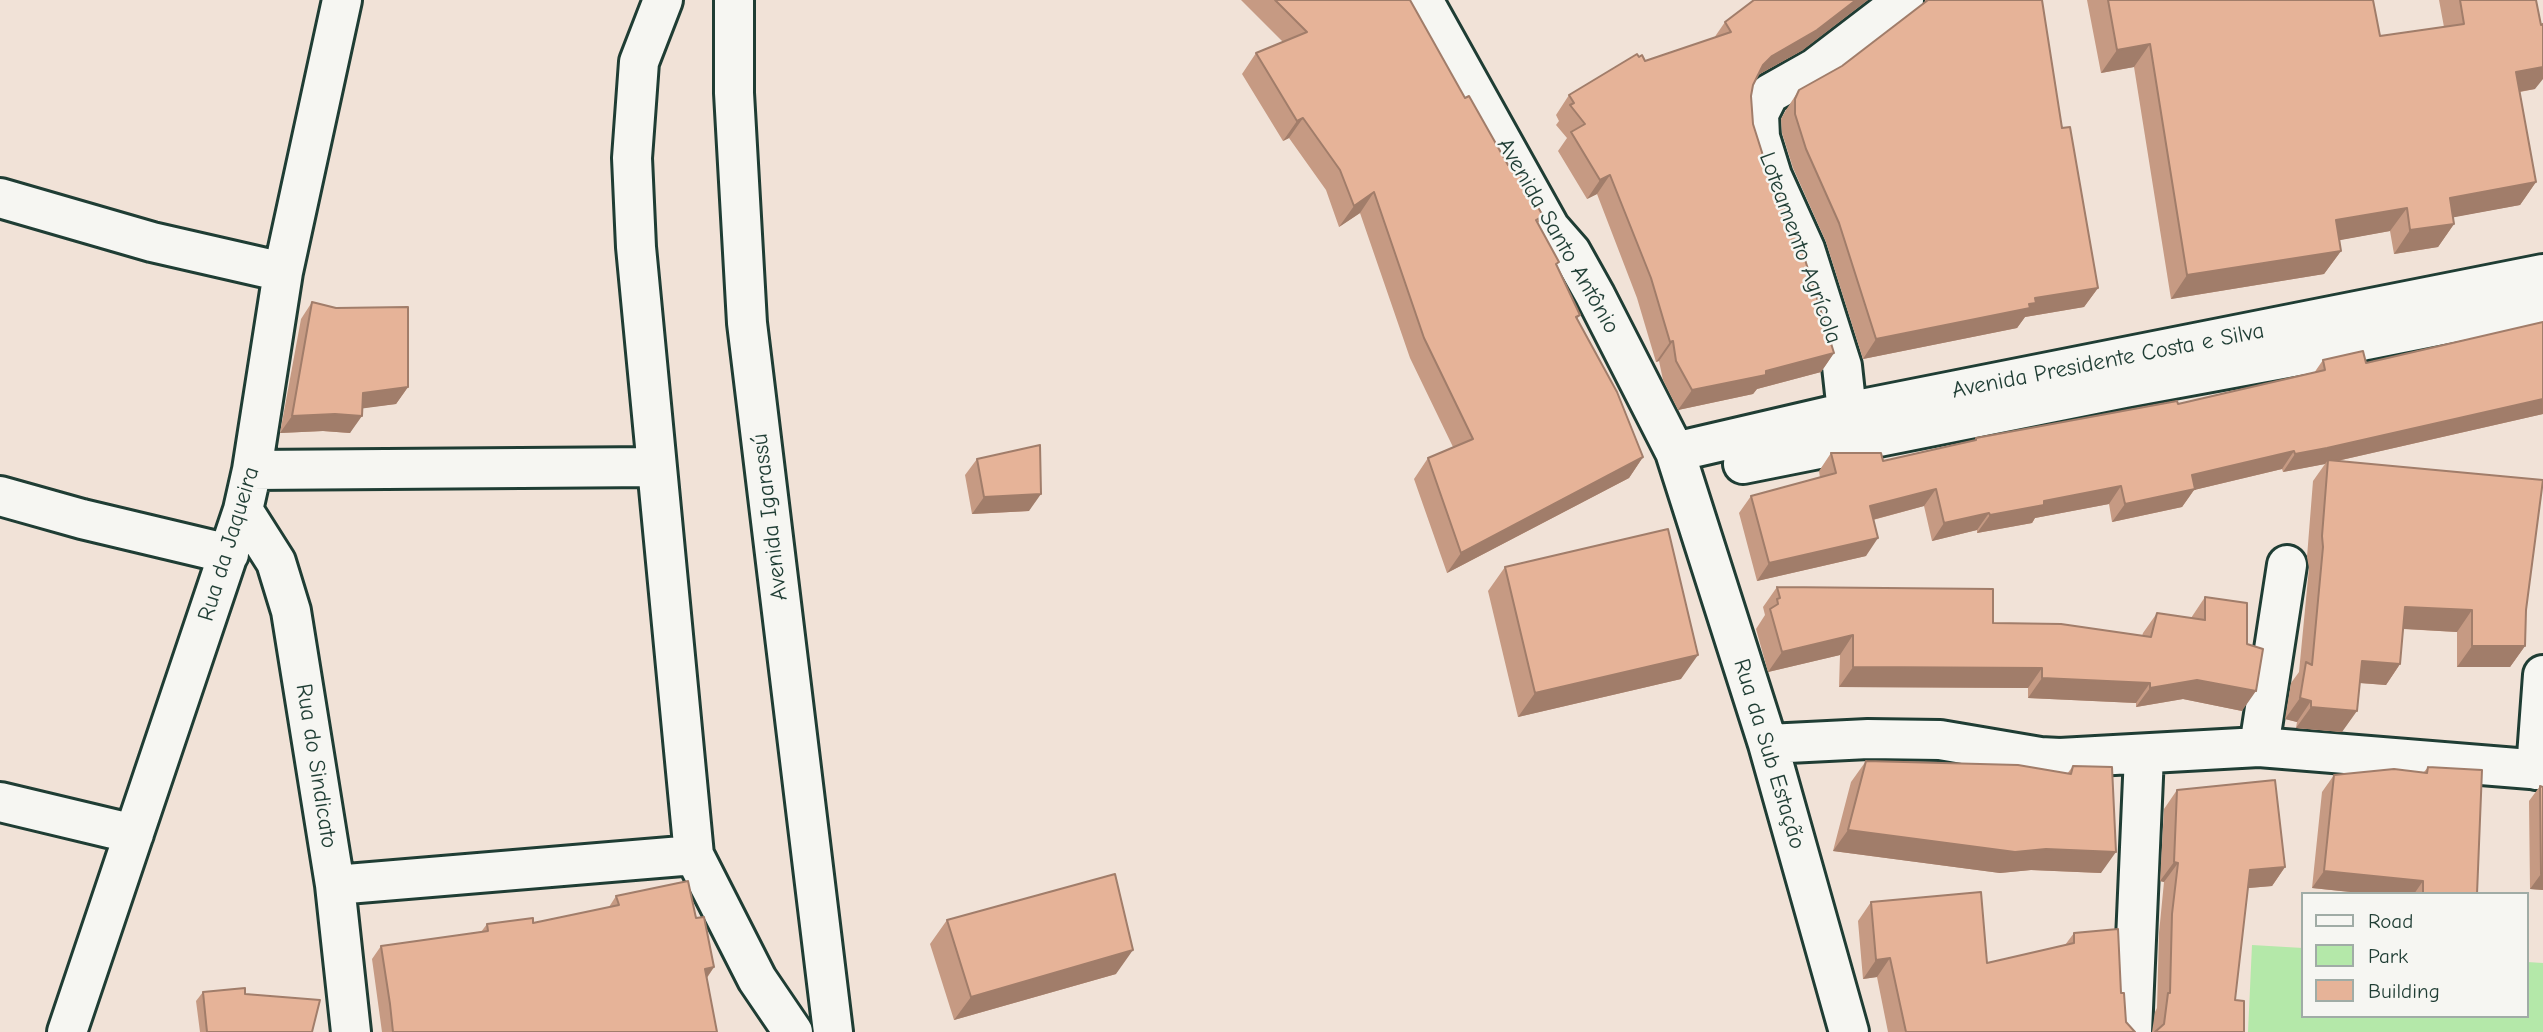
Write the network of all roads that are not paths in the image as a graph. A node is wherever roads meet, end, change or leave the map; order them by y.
1 (342, 0) edge
2 (663, 0) edge
3 (734, 0) edge
4 (1423, 0) edge
5 (1904, 0) edge
6 (0, 198) edge
7 (283, 272) junction
8 (2543, 274) edge
9 (2543, 305) edge
10 (2362, 326) junction
11 (1847, 427) junction
12 (1679, 465) junction
13 (655, 467) junction
14 (253, 470) junction
15 (0, 496) edge
16 (243, 510) junction
17 (229, 554) junction
18 (2287, 565) dead end
19 (2543, 675) edge
20 (1768, 744) junction
21 (2259, 747) junction
22 (2144, 755) junction
23 (2539, 770) edge
24 (0, 803) edge
25 (134, 834) junction
26 (694, 855) junction
27 (335, 886) junction
28 (67, 1032) edge
29 (351, 1032) edge
30 (793, 1032) edge
31 (834, 1032) edge
32 (1849, 1032) edge
33 (2132, 1032) edge

1 - 7 street, Rua da Jaqueira
2 - 13 street
3 - 31 street, Avenida Igarassú
4 - 12 street, Avenida Santo Antônio
5 - 11 street, Loteamento Agrícola
6 - 7 street
7 - 14 street, Rua da Jaqueira
8 - 10 street, Avenida Presidente Costa e Silva
9 - 10 street, Avenida Presidente Costa e Silva
10 - 11 street, Avenida Presidente Costa e Silva
11 - 12 street, Avenida Presidente Costa e Silva
12 - 20 street, Rua da Sub Estação
13 - 14 street
13 - 26 street
14 - 16 street, Rua da Jaqueira
15 - 17 street
16 - 17 street, Rua da Jaqueira
16 - 27 street, Rua do Sindicato
17 - 25 street, Rua da Jaqueira
18 - 21 street
19 - 23 street
20 - 22 street
20 - 32 street, Rua da Sub Estação
21 - 22 street
21 - 23 street
22 - 33 street
24 - 25 street
25 - 28 street, Rua da Jaqueira
26 - 27 street
26 - 30 street
27 - 29 street, Rua do Sindicato

